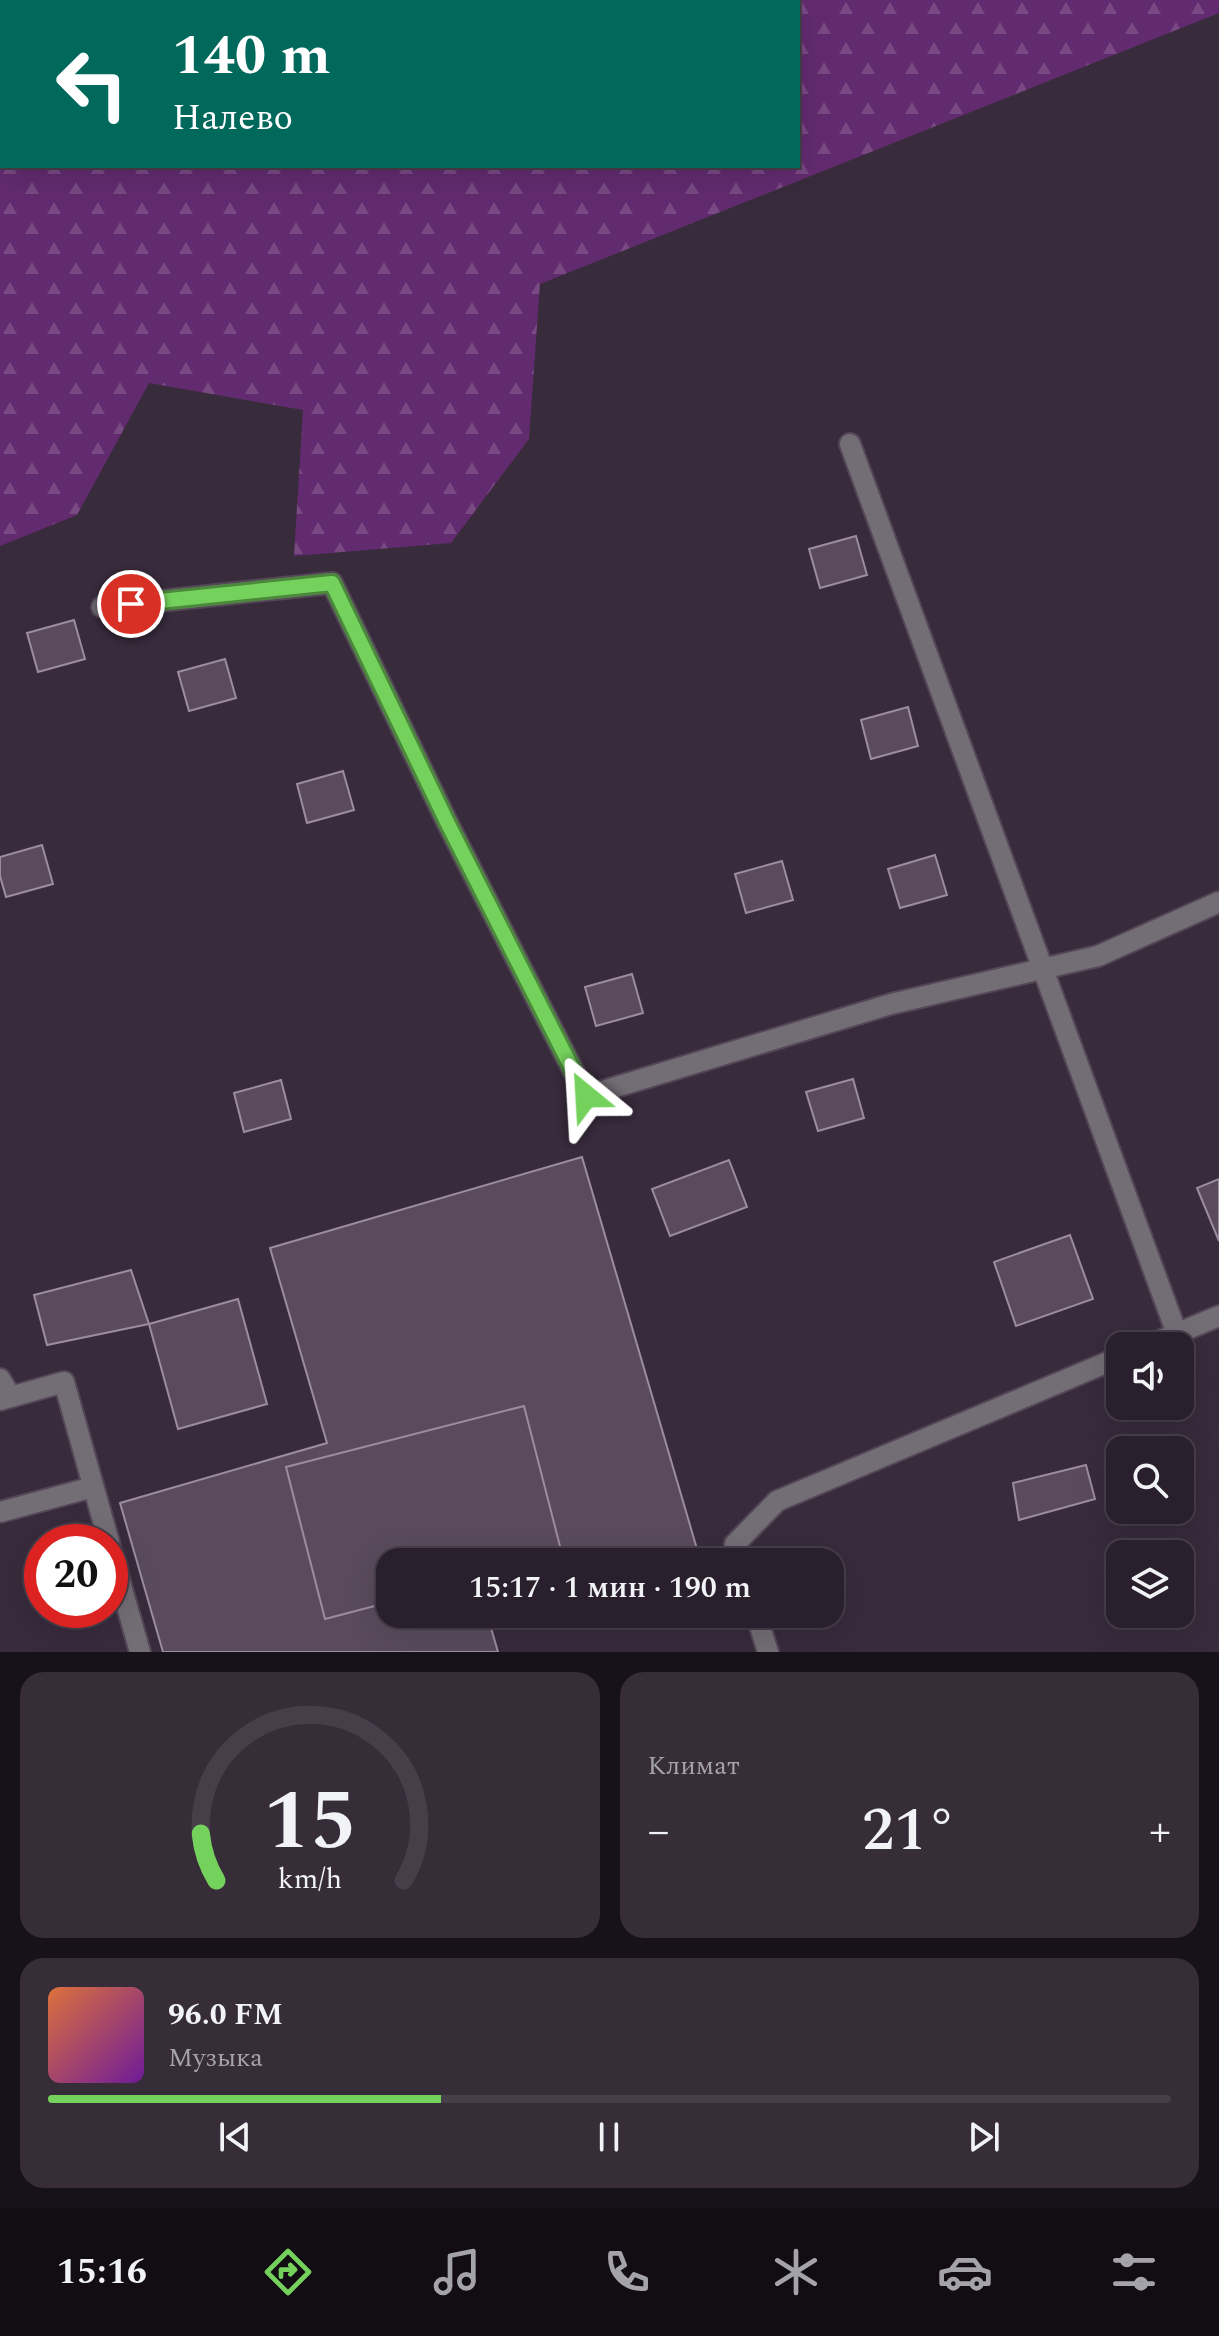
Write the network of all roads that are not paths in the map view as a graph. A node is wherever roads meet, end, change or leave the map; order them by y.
1 (850, 444) dead end
2 (102, 607) dead end
3 (1219, 902) edge
4 (1043, 970) junction
5 (1219, 1316) edge
6 (1176, 1332) edge
7 (1182, 1332) edge
8 (1106, 1363) edge
9 (0, 1379) edge
10 (6, 1398) edge
11 (93, 1487) junction
12 (0, 1512) edge
13 (103, 1524) edge
14 (736, 1548) edge
15 (128, 1610) edge
16 (760, 1628) edge
17 (140, 1652) edge
18 (768, 1652) edge

1 - 4 street
2 - 4 street
3 - 4 street
4 - 6 street
5 - 7 street
8 - 14 street
9 - 10 street
10 - 11 street
11 - 12 street
11 - 13 street
15 - 17 street
16 - 18 street

